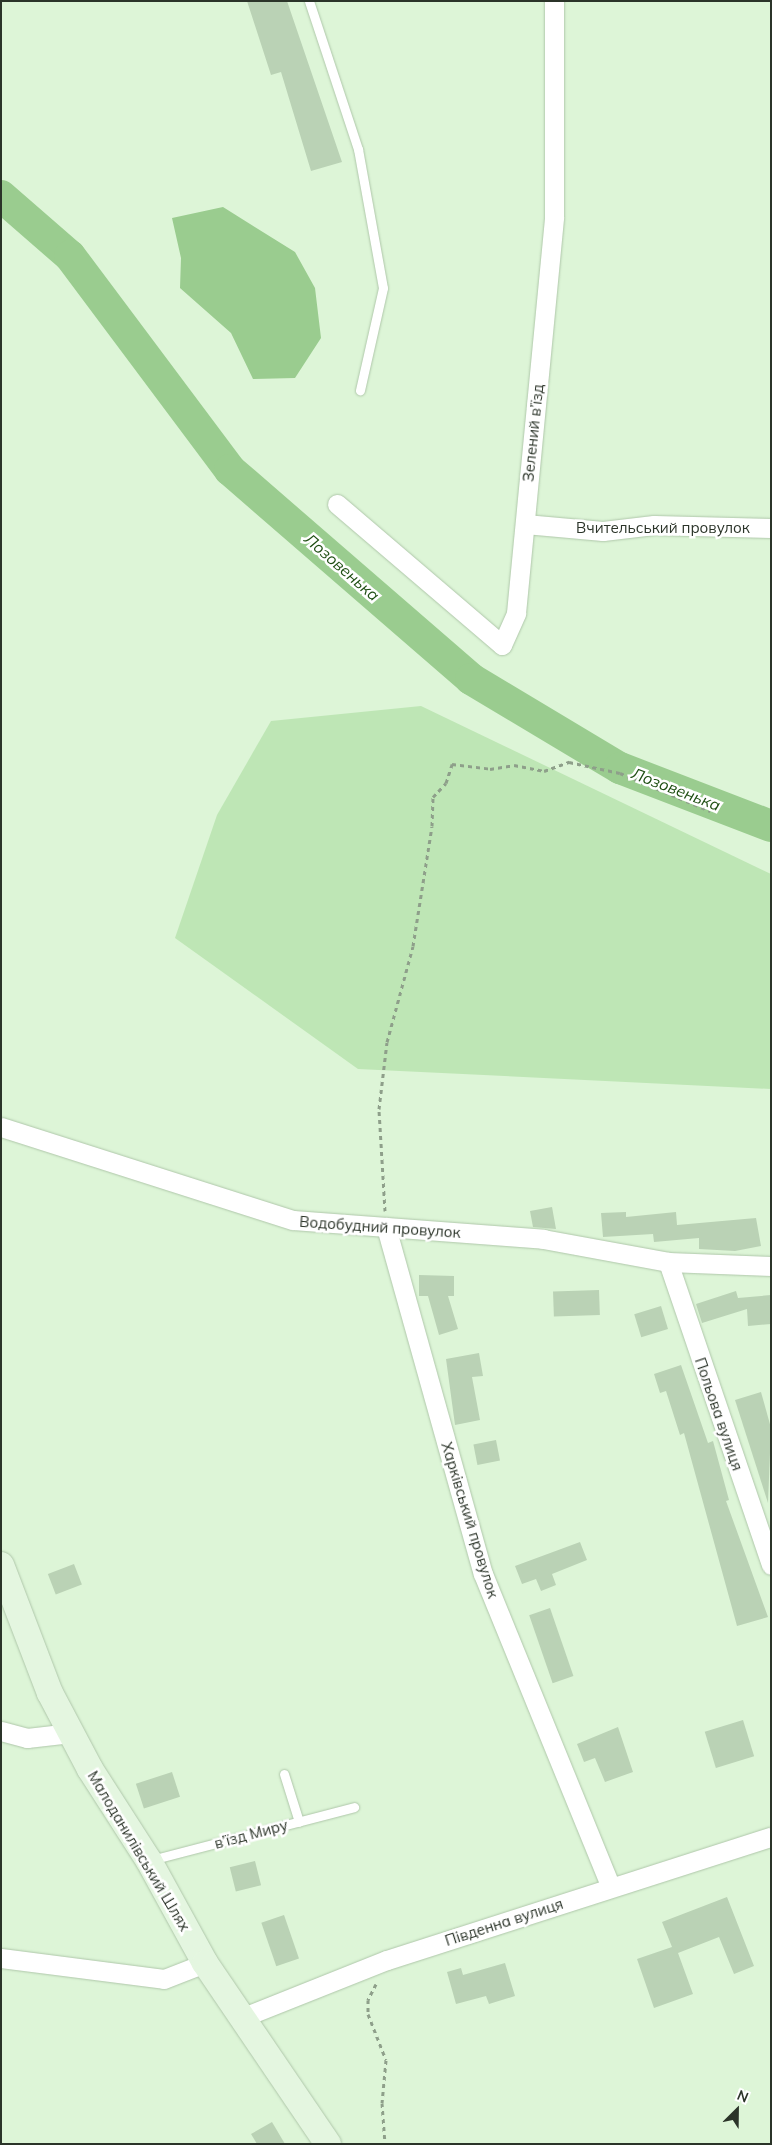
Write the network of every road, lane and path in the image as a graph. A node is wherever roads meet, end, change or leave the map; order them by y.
1 (309, 1) edge
2 (554, 1) edge
3 (360, 390) dead end
4 (337, 504) dead end
5 (525, 524) junction
6 (771, 528) edge
7 (710, 811) dead end
8 (1, 1127) edge
9 (386, 1227) junction
10 (668, 1262) junction
11 (771, 1266) edge
12 (1, 1565) edge
13 (771, 1566) edge
14 (1, 1730) edge
15 (71, 1733) junction
16 (284, 1774) dead end
17 (354, 1807) dead end
18 (299, 1822) junction
19 (771, 1836) edge
20 (149, 1861) junction
21 (611, 1887) junction
22 (1, 1958) edge
23 (387, 1960) junction
24 (205, 1963) junction
25 (241, 2018) junction
26 (328, 2144) edge
27 (385, 2144) edge

1 - 3 lane
2 - 5 street, Зелений в’їзд
4 - 5 street, Зелений в’їзд
5 - 6 street, Вчительський провулок
7 - 9 path
8 - 9 street, Водобудний провулок
9 - 10 street, Водобудний провулок
9 - 21 street, Харківський провулок
10 - 11 street, Водобудний провулок
10 - 13 street, Польова вулиця
12 - 15 main road, Малоданилівський Шлях
14 - 15 street
15 - 20 main road, Малоданилівський Шлях
16 - 18 lane
17 - 18 lane, в’їзд Миру
18 - 20 lane, в’їзд Миру
19 - 21 street, Південна вулиця
20 - 24 main road, Малоданилівський Шлях
21 - 23 street, Південна вулиця
22 - 24 street
23 - 25 street, Південна вулиця
23 - 27 path
24 - 25 main road, Малоданилівський Шлях
25 - 26 main road, Малоданилівський Шлях

